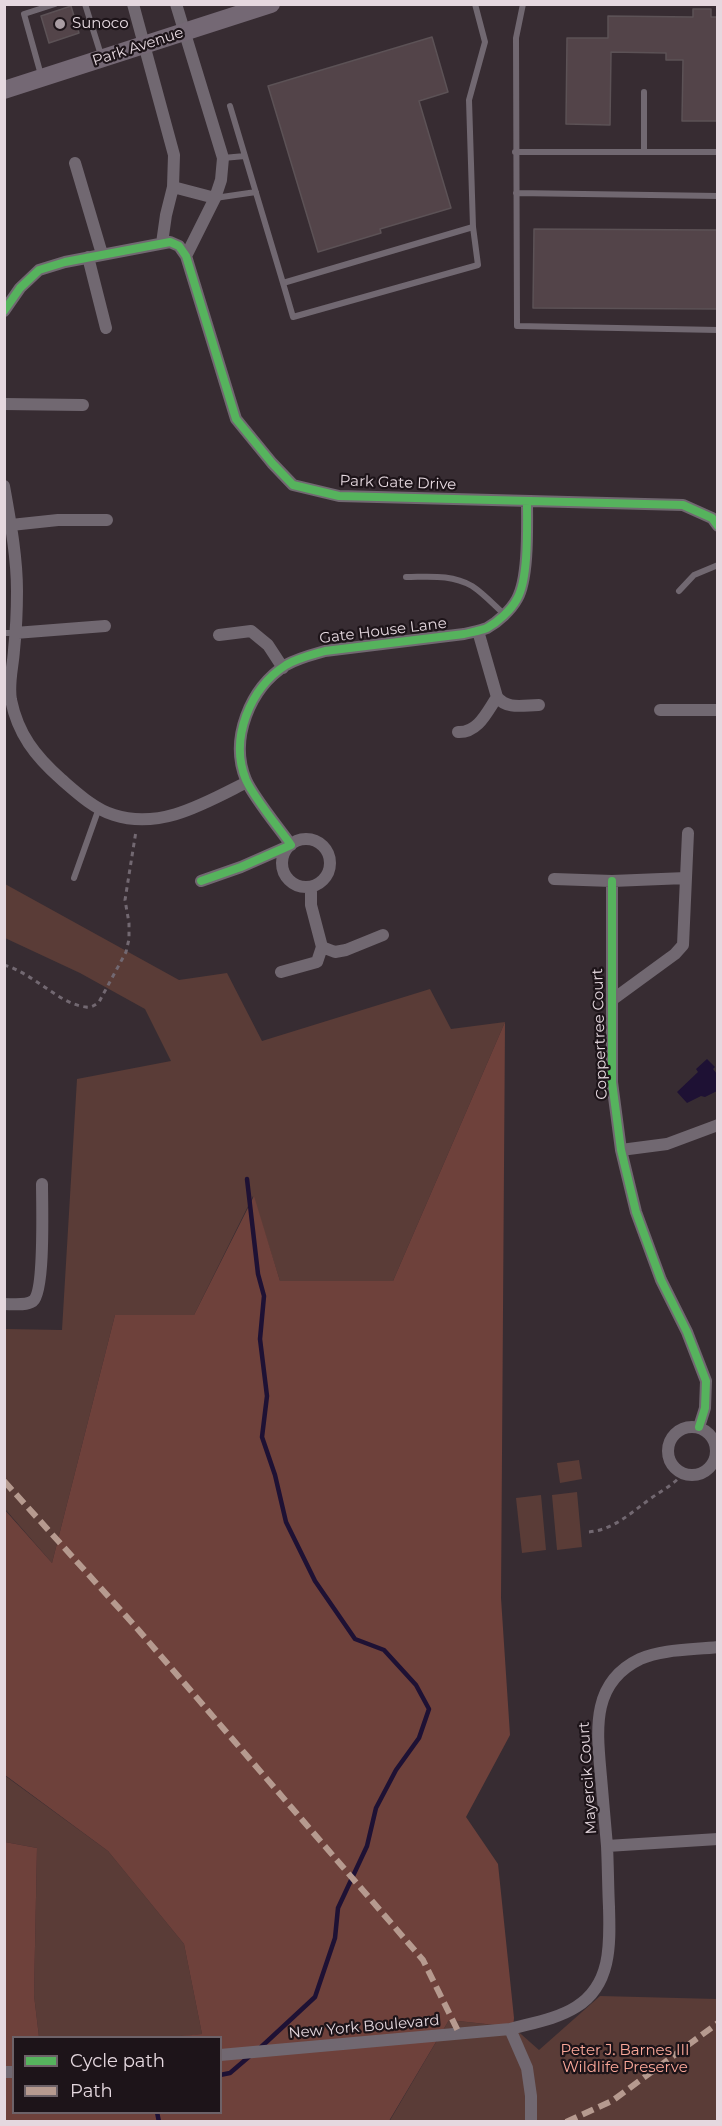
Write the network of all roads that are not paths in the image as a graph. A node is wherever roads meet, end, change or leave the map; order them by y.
1 (55, 4) edge
2 (85, 4) edge
3 (133, 4) edge
4 (176, 4) edge
5 (271, 4) edge
6 (475, 4) edge
7 (523, 4) edge
8 (184, 32) junction
9 (144, 45) junction
10 (102, 59) junction
11 (42, 78) junction
12 (4, 90) edge
13 (644, 92) dead end
14 (230, 106) dead end
15 (515, 152) junction
16 (644, 152) junction
17 (717, 152) edge
18 (245, 156) junction
19 (223, 158) junction
20 (75, 163) dead end
21 (172, 187) junction
22 (256, 192) junction
23 (516, 193) junction
24 (717, 196) edge
25 (215, 198) junction
26 (473, 227) junction
27 (162, 243) junction
28 (102, 254) junction
29 (186, 256) junction
30 (88, 257) junction
31 (283, 282) junction
32 (4, 311) edge
33 (106, 328) dead end
34 (717, 330) edge
35 (4, 404) edge
36 (83, 405) dead end
37 (4, 486) edge
38 (527, 501) junction
39 (6, 502) edge
40 (107, 520) dead end
41 (11, 525) junction
42 (717, 526) edge
43 (717, 565) edge
44 (406, 577) dead end
45 (679, 591) dead end
46 (505, 614) junction
47 (105, 626) dead end
48 (478, 631) junction
49 (10, 633) edge
50 (219, 635) dead end
51 (283, 668) junction
52 (497, 697) junction
53 (539, 705) dead end
54 (660, 710) dead end
55 (717, 710) edge
56 (458, 732) dead end
57 (247, 782) junction
58 (99, 807) junction
59 (688, 832) dead end
60 (291, 845) junction
61 (74, 878) dead end
62 (686, 878) junction
63 (554, 879) dead end
64 (201, 881) dead end
65 (612, 881) junction
66 (311, 887) junction
67 (383, 935) dead end
68 (322, 947) junction
69 (281, 972) dead end
70 (612, 1000) junction
71 (717, 1125) edge
72 (621, 1150) junction
73 (42, 1184) dead end
74 (4, 1304) edge
75 (699, 1427) junction
76 (717, 1647) edge
77 (717, 1839) edge
78 (607, 1846) junction
79 (510, 2029) junction
80 (222, 2055) edge
81 (531, 2121) edge

1 - 11 lane
2 - 10 lane
3 - 9 street
4 - 8 street
5 - 8 street, Park Avenue
6 - 26 lane
7 - 15 lane
8 - 9 street, Park Avenue
8 - 19 street
9 - 10 street, Park Avenue
9 - 21 street
10 - 11 street, Park Avenue
11 - 12 street, Park Avenue
13 - 16 lane
14 - 18 lane
15 - 16 lane
15 - 23 lane
16 - 17 lane
18 - 19 lane
18 - 22 lane
19 - 25 street
20 - 28 street
21 - 25 street
21 - 27 street
22 - 25 lane
22 - 31 lane
23 - 24 lane
23 - 34 lane
25 - 29 street
26 - 31 lane
26 - 31 lane
27 - 28 street
27 - 29 street
28 - 30 street
29 - 38 street, Park Gate Drive
30 - 32 street
30 - 33 street
35 - 36 street
37 - 39 street
38 - 42 street, Park Gate Drive
38 - 46 street
39 - 41 street
40 - 41 street
41 - 49 street
43 - 45 lane
44 - 46 lane
46 - 48 street, Gate House Lane
47 - 49 street
48 - 51 street, Gate House Lane
48 - 52 street
49 - 58 street
50 - 51 street
51 - 57 street, Gate House Lane
52 - 53 street
52 - 56 street
54 - 55 street
57 - 58 street
57 - 60 street
58 - 61 lane
59 - 62 street
60 - 64 street
60 - 66 street
60 - 66 street
62 - 65 street
62 - 70 street
63 - 65 street
65 - 70 street, Coppertree Court
66 - 68 street
67 - 68 street
68 - 69 street
70 - 72 street, Coppertree Court
71 - 72 street
72 - 75 street, Coppertree Court
73 - 74 street
75 - 75 street
76 - 78 street, Mayercik Court
77 - 78 street, Mayercik Court
78 - 79 street, Mayercik Court
79 - 80 street, New York Boulevard
79 - 81 street

